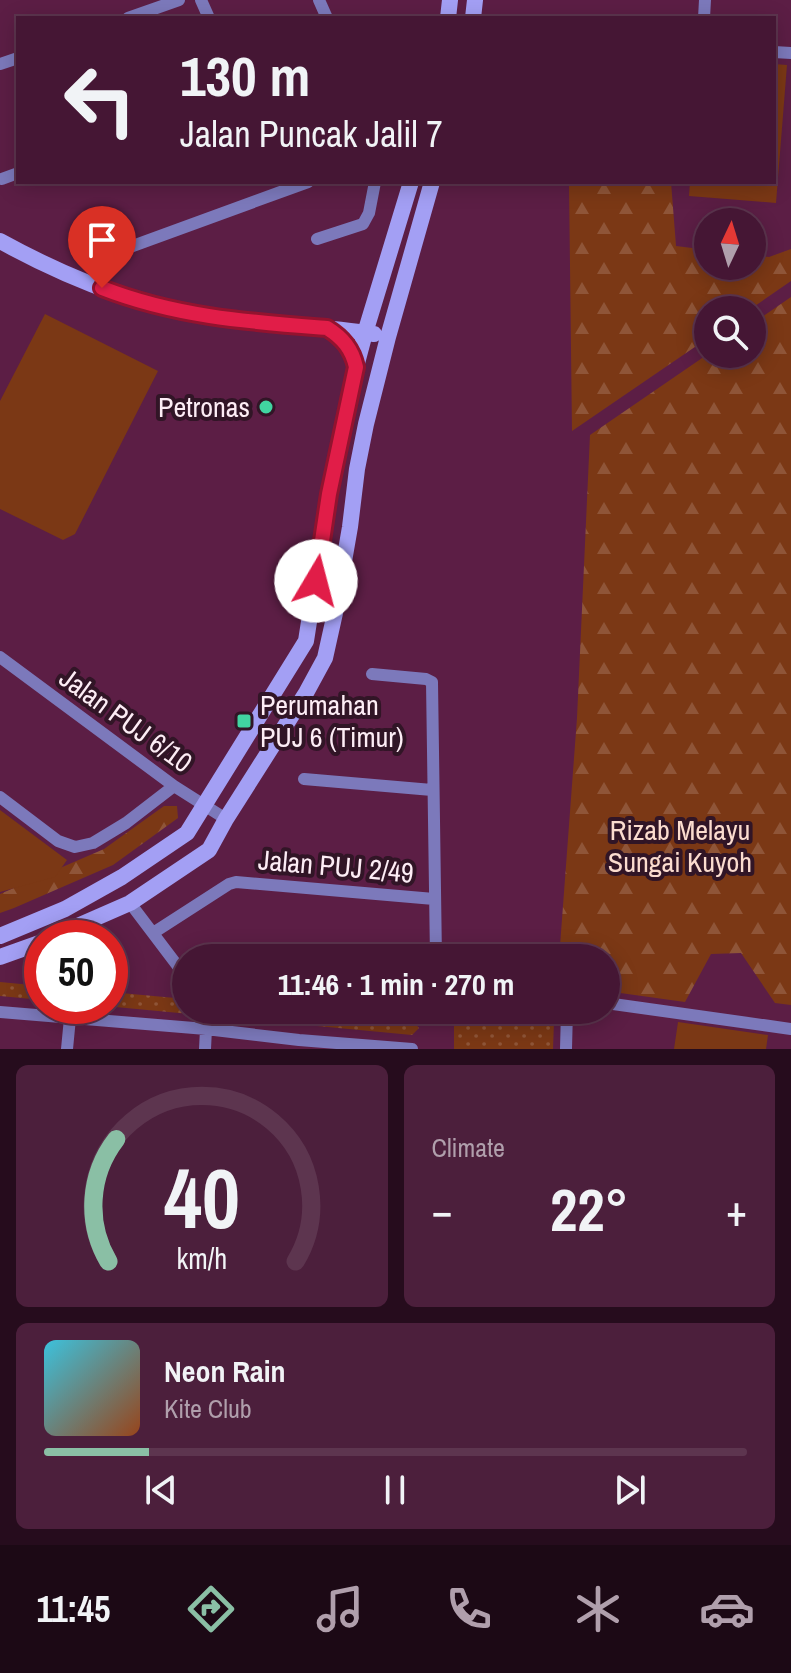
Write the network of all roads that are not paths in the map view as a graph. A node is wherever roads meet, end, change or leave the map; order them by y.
1 (179, 0) edge
2 (134, 16) edge
3 (375, 184) edge
4 (410, 184) edge
5 (431, 184) edge
6 (282, 187) edge
7 (317, 239) dead end
8 (0, 241) edge
9 (111, 254) dead end
10 (375, 300) junction
11 (327, 328) junction
12 (365, 333) junction
13 (388, 337) junction
14 (356, 367) junction
15 (0, 657) edge
16 (372, 674) dead end
17 (304, 779) dead end
18 (174, 786) junction
19 (432, 790) junction
20 (0, 797) edge
21 (204, 805) junction
22 (226, 819) junction
23 (434, 899) junction
24 (130, 903) junction
25 (91, 920) edge
26 (153, 933) junction
27 (0, 936) edge
28 (436, 944) edge
29 (24, 948) edge
30 (0, 957) edge
31 (172, 958) edge
32 (620, 1005) edge
33 (0, 1012) edge
34 (24, 1014) edge
35 (128, 1023) edge
36 (69, 1024) edge
37 (567, 1024) edge
38 (206, 1029) junction
39 (791, 1029) edge
40 (299, 1045) edge
41 (67, 1049) edge
42 (205, 1049) edge
43 (412, 1049) edge
44 (566, 1049) edge

1 - 2 street
3 - 7 street
4 - 10 main road
5 - 13 main road
6 - 9 street
8 - 11 main road
10 - 11 main road
10 - 12 main road
11 - 12 main road
11 - 14 main road
12 - 13 main road
12 - 14 main road
13 - 22 main road
14 - 21 main road
15 - 18 street, Jalan PUJ 6/10
16 - 19 street
17 - 19 street
18 - 20 street
18 - 21 street, Jalan PUJ 6/10
19 - 23 street
21 - 22 street, Jalan PUJ 6/10
21 - 27 main road
22 - 24 main road
23 - 26 street, Jalan PUJ 2/49
23 - 28 street
24 - 25 main road
24 - 26 street
26 - 31 street
29 - 30 main road
32 - 39 street
33 - 34 street
35 - 38 street
36 - 41 street
37 - 44 street
38 - 40 street
38 - 42 street
40 - 43 street

